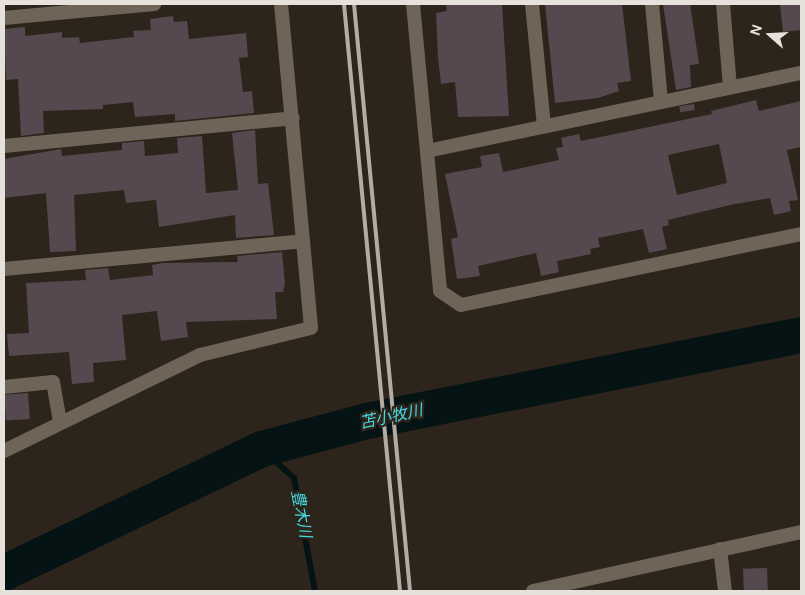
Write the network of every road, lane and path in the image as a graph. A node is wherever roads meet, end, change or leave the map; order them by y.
1 (154, 4) edge
2 (281, 4) edge
3 (413, 4) edge
4 (532, 4) edge
5 (652, 4) edge
6 (723, 4) edge
7 (4, 18) edge
8 (801, 73) edge
9 (730, 87) junction
10 (661, 101) junction
11 (293, 118) junction
12 (544, 126) junction
13 (4, 146) edge
14 (427, 151) junction
15 (801, 234) edge
16 (303, 242) junction
17 (4, 269) edge
18 (4, 387) edge
19 (60, 421) junction
20 (4, 451) edge
21 (801, 532) edge
22 (720, 549) junction
23 (533, 591) edge
24 (725, 591) edge

1 - 7 street
2 - 11 street
3 - 14 street
4 - 12 street
5 - 10 street
6 - 9 street
8 - 9 street
9 - 10 street
10 - 12 street
11 - 13 street
11 - 16 street
12 - 14 street
14 - 15 street
16 - 17 street
16 - 19 street
18 - 19 street
19 - 20 street
21 - 22 street
22 - 23 street
22 - 24 street

